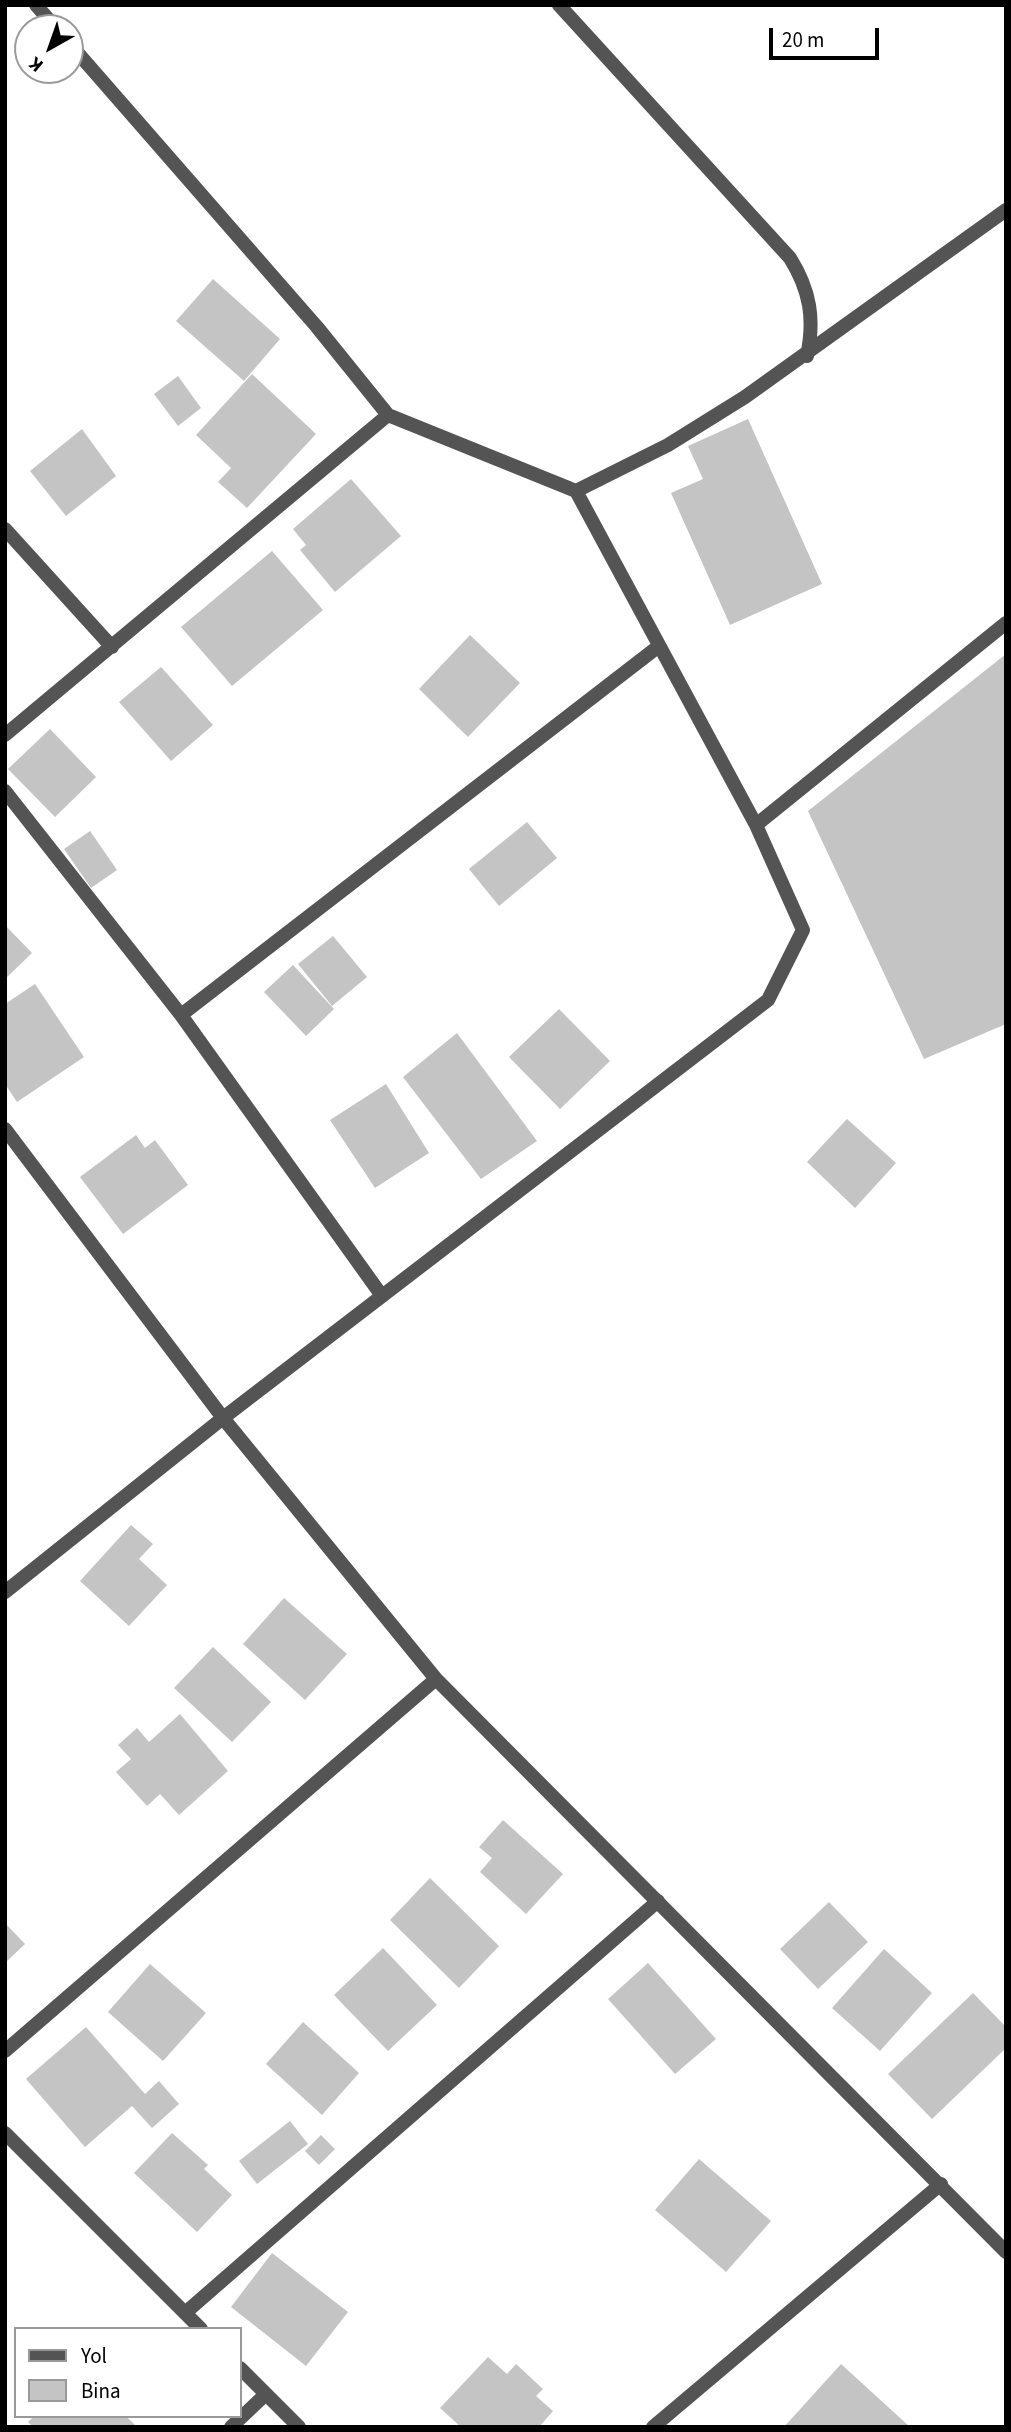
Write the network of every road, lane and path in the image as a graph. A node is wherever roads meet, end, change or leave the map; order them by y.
1 (559, 5) edge
2 (84, 60) edge
3 (1006, 210) edge
4 (807, 356) junction
5 (388, 415) junction
6 (576, 491) junction
7 (5, 529) edge
8 (1006, 623) edge
9 (659, 646) junction
10 (113, 647) junction
11 (5, 736) edge
12 (5, 791) edge
13 (756, 825) junction
14 (181, 1015) junction
15 (5, 1129) edge
16 (382, 1296) junction
17 (223, 1418) junction
18 (5, 1592) edge
19 (436, 1679) junction
20 (657, 1901) junction
21 (5, 2051) edge
22 (5, 2133) edge
23 (941, 2183) junction
24 (1006, 2252) edge
25 (185, 2313) junction
26 (199, 2327) edge
27 (242, 2370) edge
28 (266, 2393) junction
29 (242, 2416) edge
30 (299, 2427) edge
31 (653, 2427) edge

1 - 4 street
2 - 5 street
3 - 4 street
4 - 6 street
5 - 6 street
5 - 10 street
6 - 9 street
7 - 10 street
8 - 13 street
9 - 13 street
9 - 14 street
10 - 11 street
12 - 14 street
13 - 16 street
14 - 16 street
15 - 17 street
16 - 17 street
17 - 18 street
17 - 19 street
19 - 20 street
19 - 21 street
20 - 23 street
20 - 25 street
22 - 25 street
23 - 24 street
23 - 31 street
25 - 26 street
27 - 28 street
28 - 29 street
28 - 30 street

